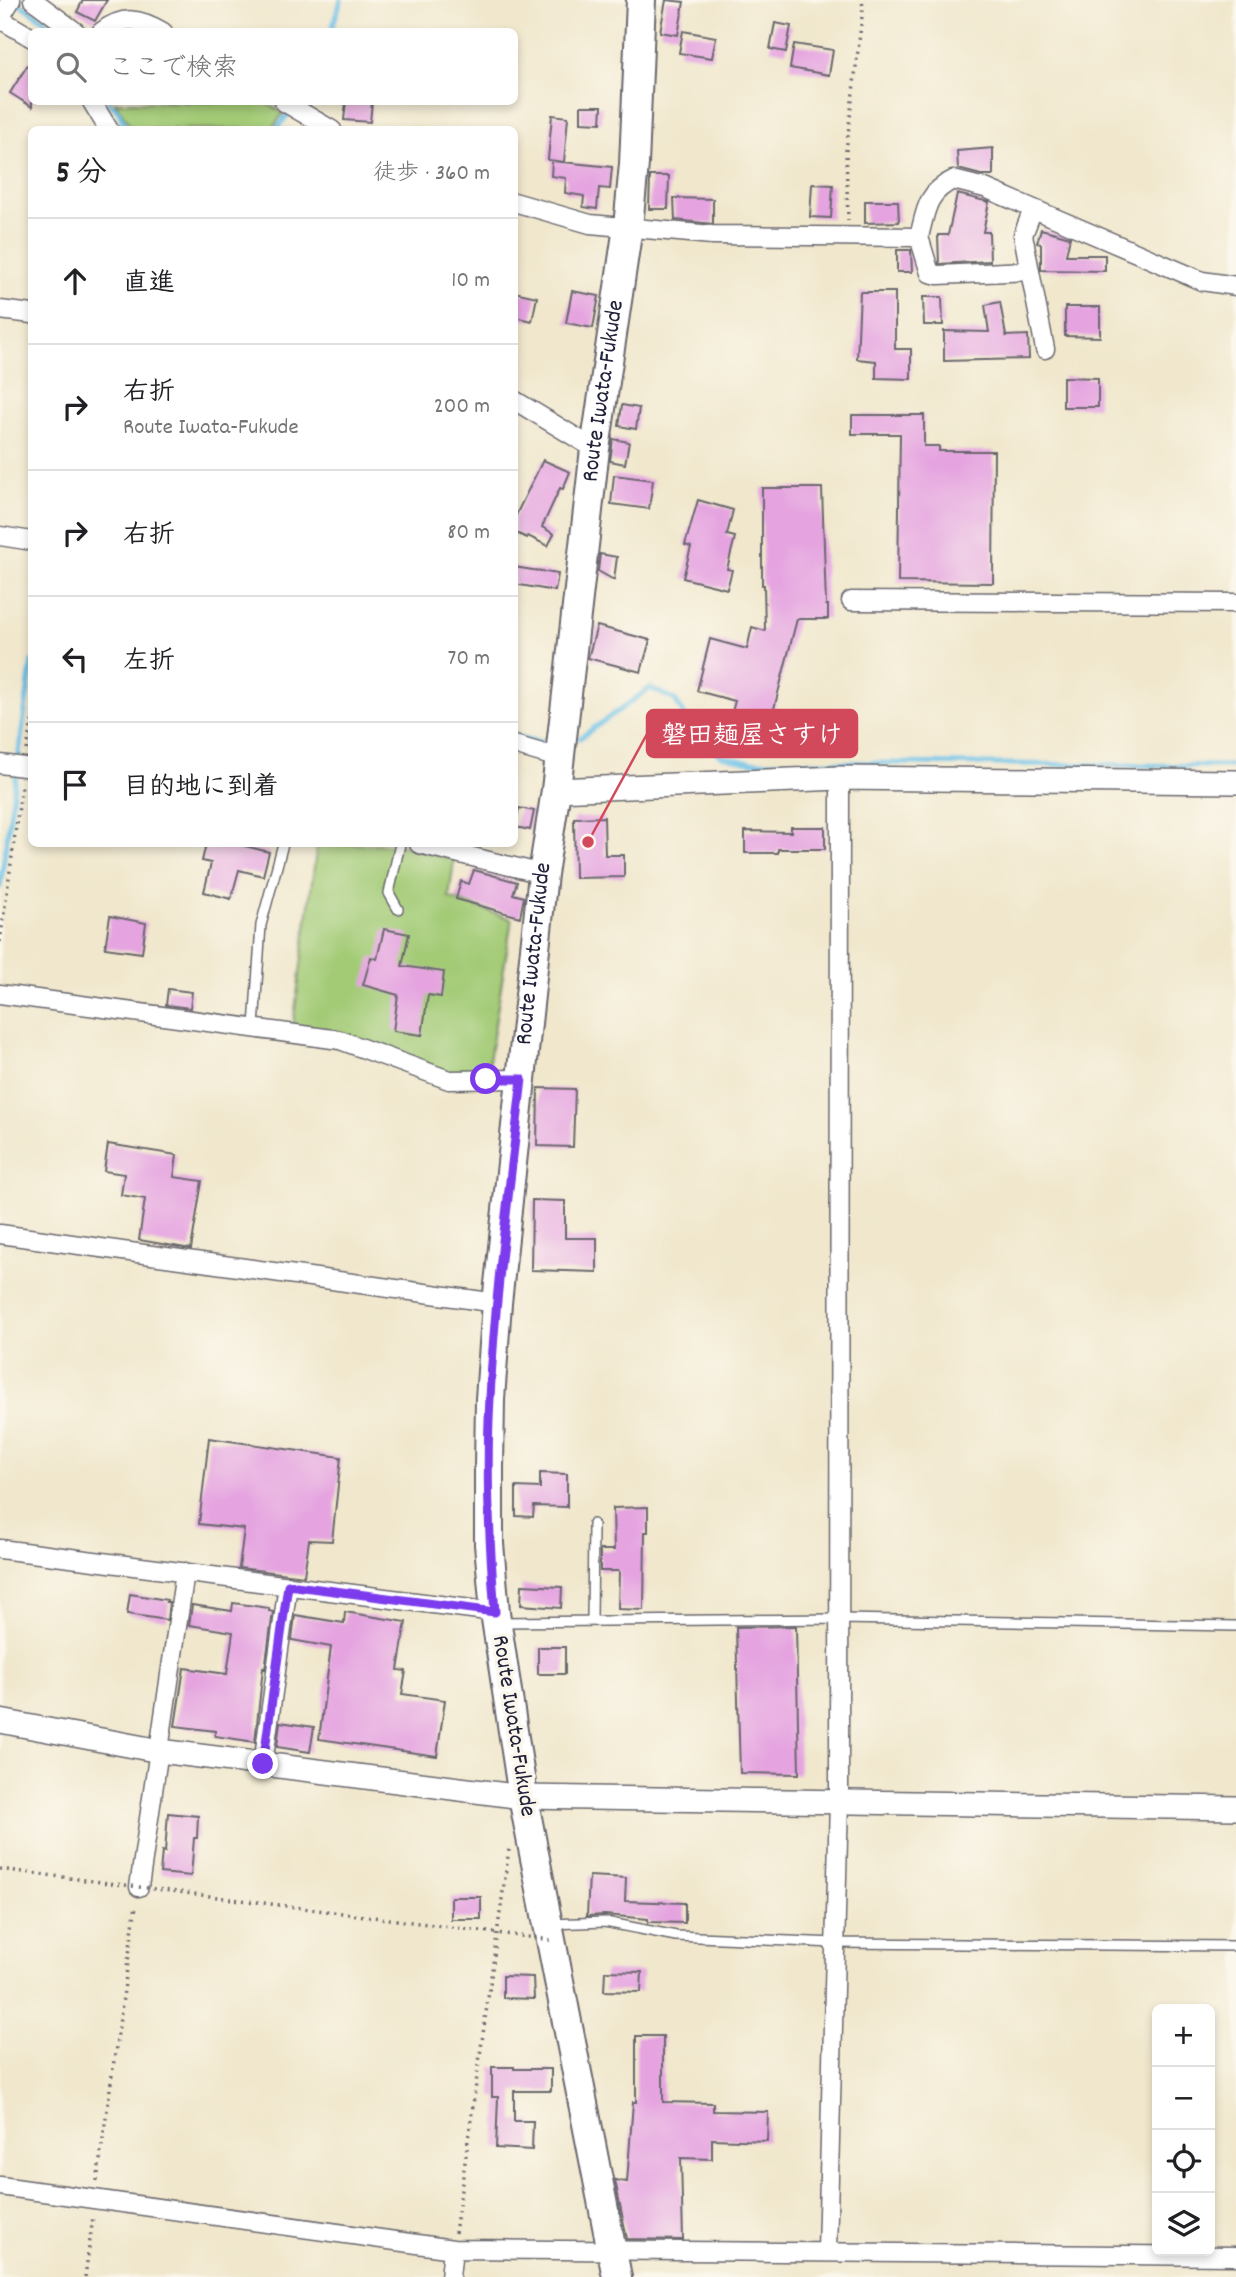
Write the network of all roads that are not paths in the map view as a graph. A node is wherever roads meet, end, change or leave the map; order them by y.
1 (11, 0) edge
2 (33, 0) edge
3 (641, 0) edge
4 (0, 19) edge
5 (71, 28) edge
6 (106, 28) edge
7 (157, 28) edge
8 (28, 36) edge
9 (94, 105) edge
10 (289, 105) edge
11 (106, 126) edge
12 (325, 126) edge
13 (518, 203) edge
14 (1033, 209) junction
15 (628, 227) junction
16 (919, 237) junction
17 (1029, 271) junction
18 (1236, 286) edge
19 (0, 310) edge
20 (28, 314) edge
21 (1045, 349) dead end
22 (518, 402) edge
23 (595, 449) junction
24 (0, 536) edge
25 (28, 540) edge
26 (851, 601) dead end
27 (1236, 603) edge
28 (518, 746) edge
29 (559, 758) junction
30 (840, 778) junction
31 (1236, 782) edge
32 (556, 790) junction
33 (282, 847) edge
34 (399, 847) edge
35 (431, 847) edge
36 (543, 874) junction
37 (398, 909) dead end
38 (0, 994) edge
39 (254, 1027) junction
40 (522, 1079) junction
41 (0, 1234) edge
42 (497, 1303) junction
43 (593, 1524) dead end
44 (0, 1549) edge
45 (185, 1572) junction
46 (288, 1585) junction
47 (495, 1617) junction
48 (839, 1619) junction
49 (592, 1622) junction
50 (1236, 1626) edge
51 (0, 1721) edge
52 (160, 1751) junction
53 (263, 1764) junction
54 (523, 1797) junction
55 (839, 1801) junction
56 (1236, 1808) edge
57 (139, 1887) road end
58 (550, 1932) junction
59 (835, 1943) junction
60 (1236, 1945) edge
61 (0, 2186) edge
62 (453, 2249) junction
63 (827, 2251) junction
64 (1236, 2256) edge
65 (614, 2264) edge
66 (450, 2277) edge

1 - 4 street
2 - 5 street
3 - 15 main road, Route Iwata-Fukude
4 - 8 street
6 - 7 street
9 - 11 street
10 - 12 street
13 - 15 street
14 - 16 street
14 - 17 street
14 - 18 street
15 - 16 street
15 - 23 main road, Route Iwata-Fukude
16 - 17 street
17 - 21 street
19 - 20 street
22 - 23 street
23 - 29 main road, Route Iwata-Fukude
24 - 25 street
26 - 27 street
28 - 29 street
29 - 32 main road, Route Iwata-Fukude
30 - 31 street
30 - 32 street
30 - 48 street
32 - 36 main road, Route Iwata-Fukude
33 - 39 lane
34 - 37 lane
35 - 36 street
36 - 40 main road, Route Iwata-Fukude
38 - 39 street
39 - 40 street
40 - 42 main road, Route Iwata-Fukude
41 - 42 street
42 - 47 main road, Route Iwata-Fukude
43 - 49 lane
44 - 45 street
45 - 46 street
45 - 52 street
46 - 47 street
46 - 53 street
47 - 49 lane
47 - 54 main road, Route Iwata-Fukude
48 - 49 lane
48 - 50 lane
48 - 55 street
51 - 52 street
52 - 53 street
52 - 57 street
53 - 54 street
54 - 55 street
54 - 58 main road, Route Iwata-Fukude
55 - 56 street
55 - 59 street
58 - 59 lane
58 - 65 main road, Route Iwata-Fukude
59 - 60 lane
59 - 63 street
61 - 62 street
62 - 65 street
62 - 66 street
63 - 64 street
63 - 65 street

